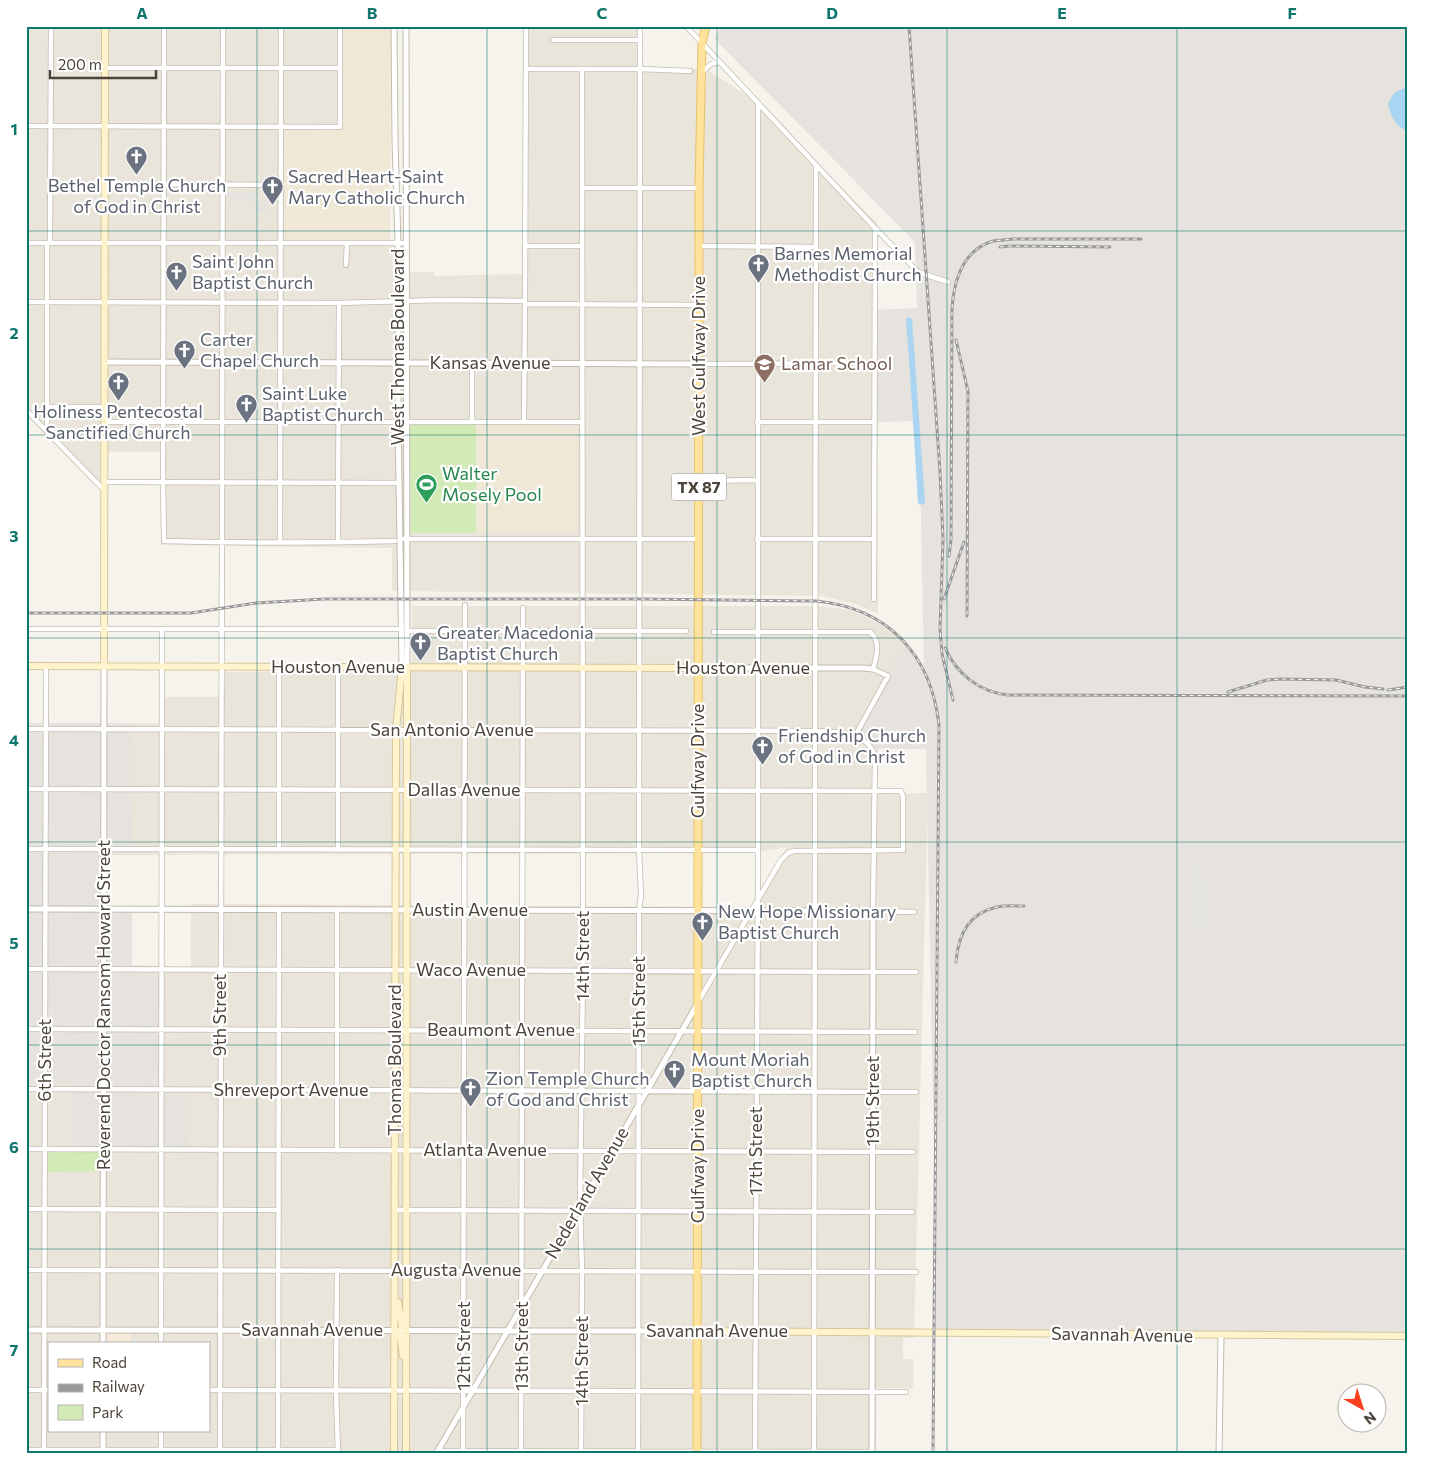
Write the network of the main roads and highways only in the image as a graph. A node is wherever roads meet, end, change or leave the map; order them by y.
1 (105, 26) edge
2 (706, 26) edge
3 (26, 666) edge
4 (104, 666) junction
5 (404, 667) junction
6 (698, 668) junction
7 (395, 1294) junction
8 (395, 1330) junction
9 (406, 1330) junction
10 (697, 1331) junction
11 (1408, 1336) edge
12 (406, 1367) junction
13 (697, 1452) edge
14 (394, 1454) edge
15 (406, 1454) edge

1 - 4 main road
2 - 6 main road, West Gulfway Drive / TX 87
3 - 4 main road, Houston Avenue
4 - 5 main road, Houston Avenue
5 - 6 main road, Houston Avenue
5 - 7 main road, Thomas Boulevard
5 - 9 main road, Thomas Boulevard
6 - 10 main road, Gulfway Drive / TX 87
7 - 8 main road, Thomas Boulevard
7 - 9 main road
8 - 12 main road
8 - 14 main road, Thomas Boulevard
9 - 12 main road, Thomas Boulevard
10 - 11 main road, Savannah Avenue
10 - 13 main road, Gulfway Drive / TX 87
12 - 15 main road, Thomas Boulevard

